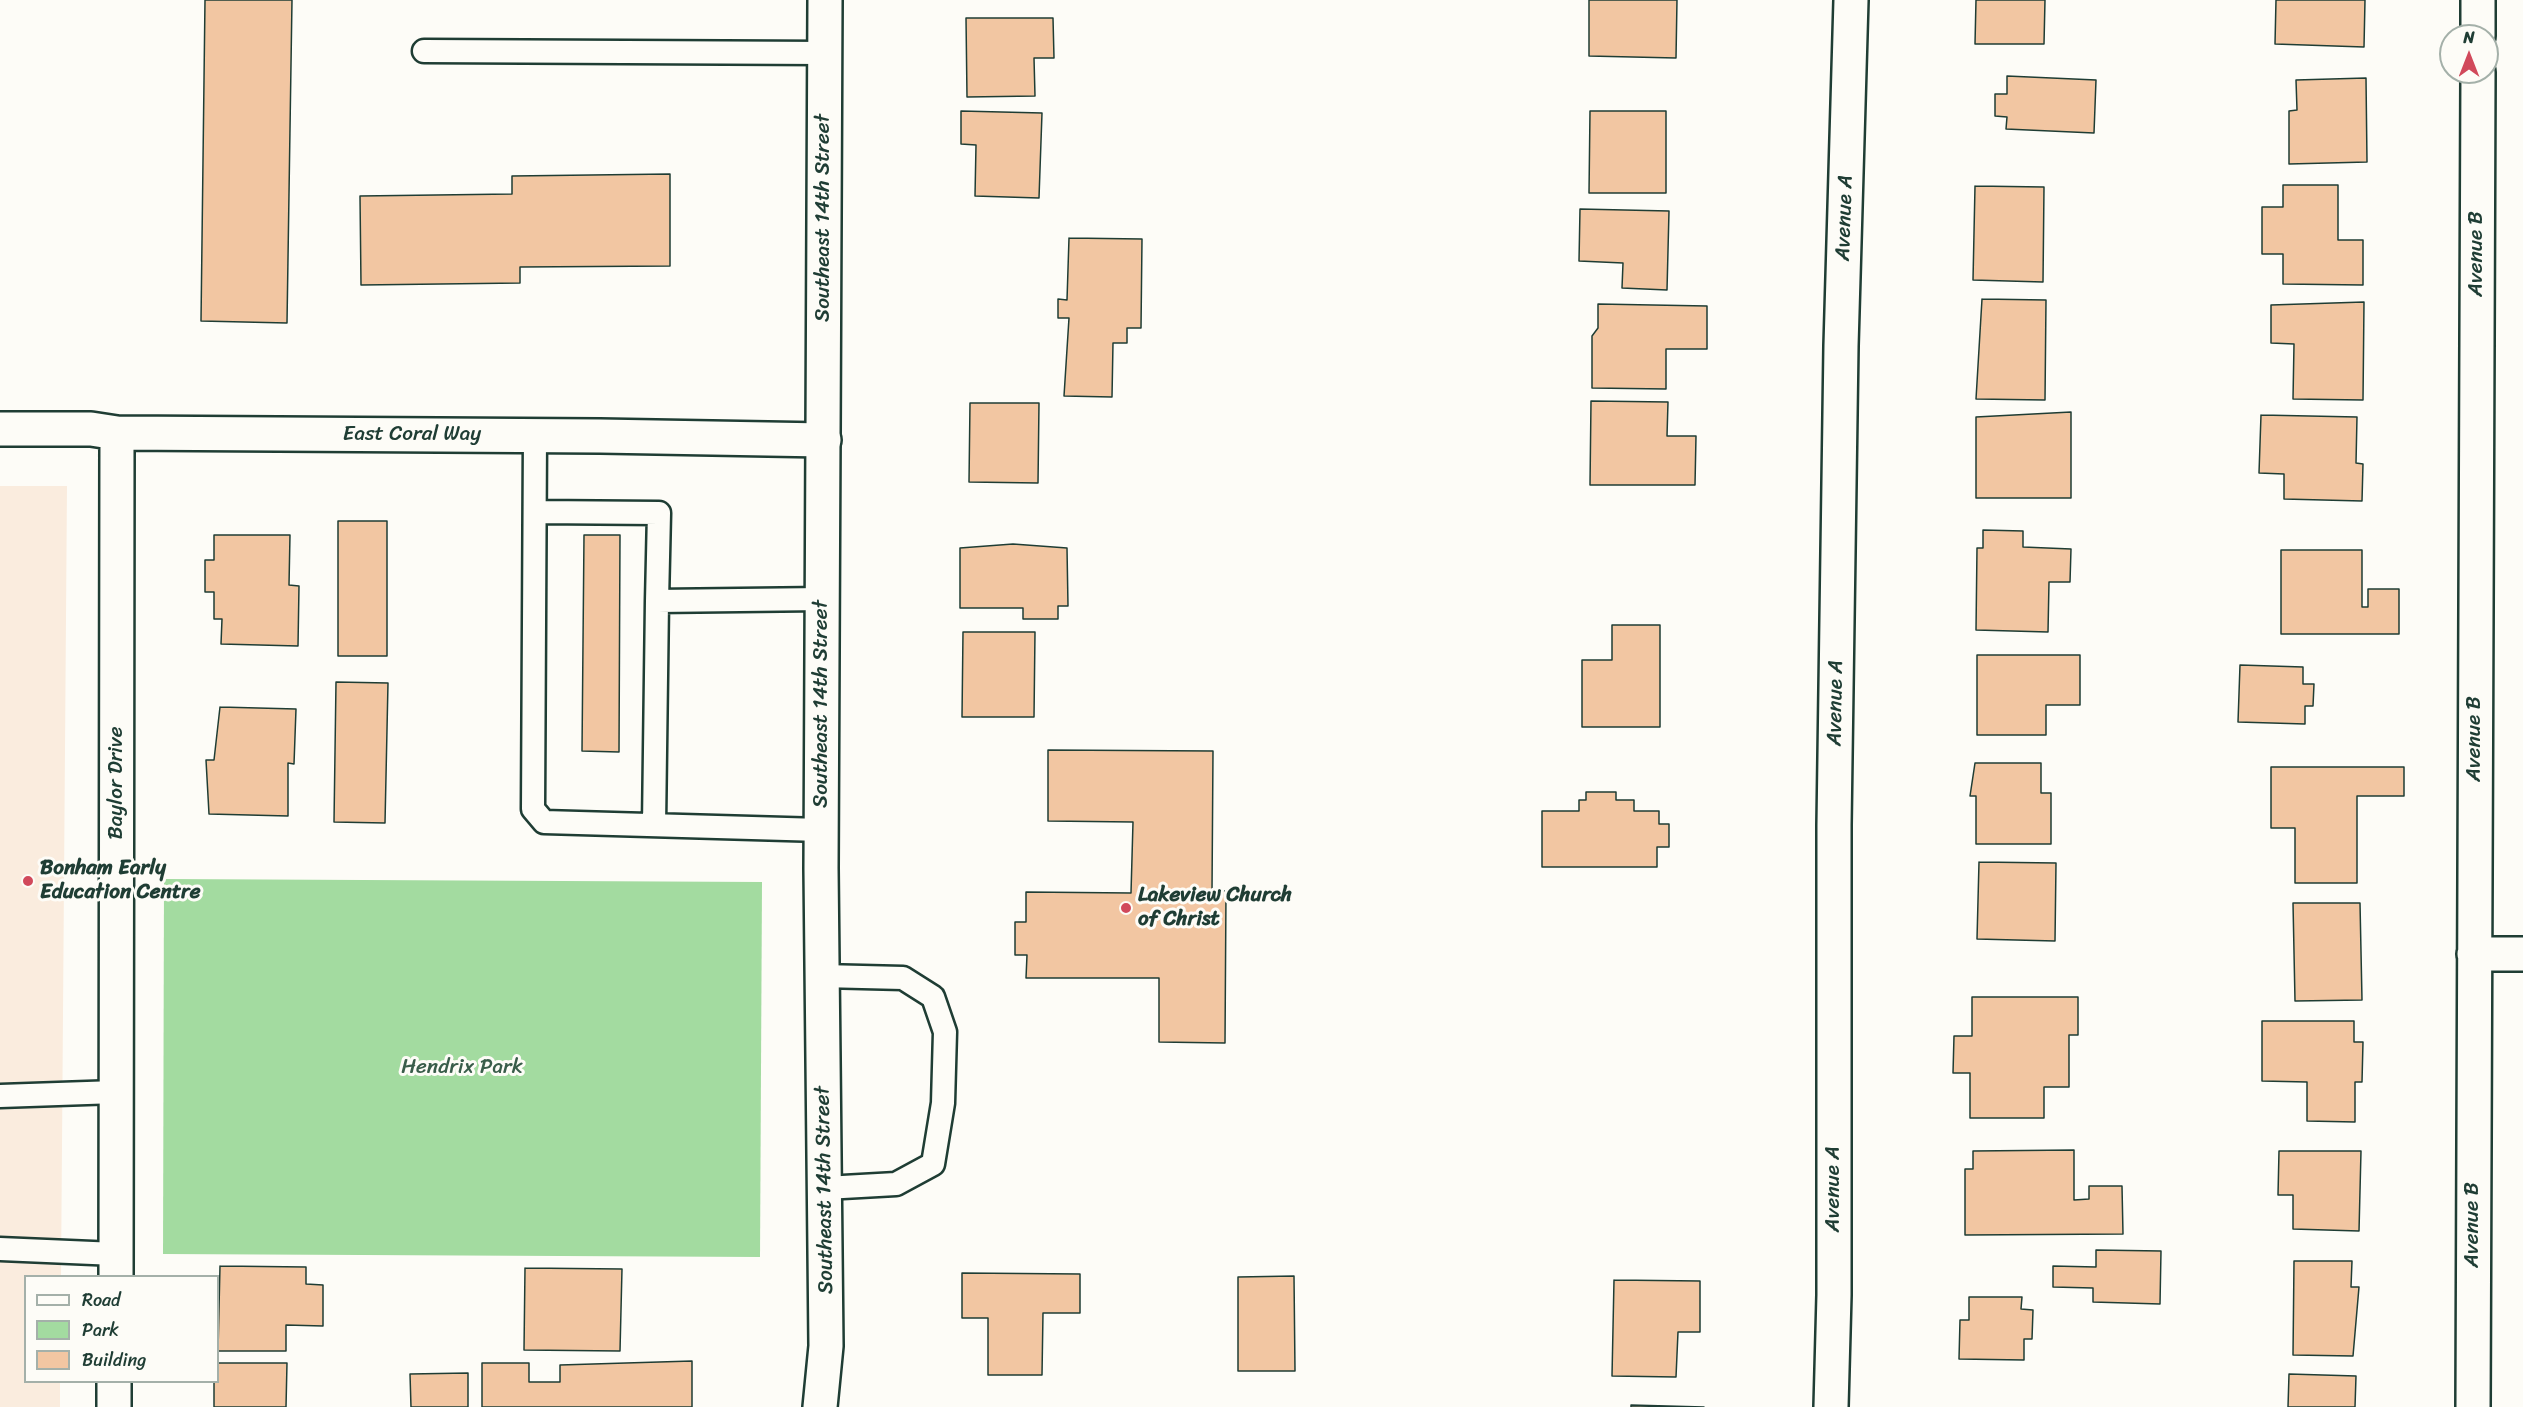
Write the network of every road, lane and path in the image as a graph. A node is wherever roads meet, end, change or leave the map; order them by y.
1 (825, 0) edge
2 (1851, 0) edge
3 (2478, 0) edge
4 (2478, 24) edge
5 (424, 51) dead end
6 (825, 53) junction
7 (2478, 84) edge
8 (0, 429) edge
9 (117, 434) junction
10 (536, 436) junction
11 (824, 440) junction
12 (537, 512) junction
13 (823, 599) junction
14 (657, 601) junction
15 (654, 825) junction
16 (821, 830) junction
17 (2474, 954) junction
18 (2523, 954) edge
19 (822, 976) junction
20 (116, 1092) junction
21 (0, 1096) edge
22 (825, 1188) junction
23 (0, 1249) edge
24 (116, 1265) edge
25 (114, 1383) edge
26 (114, 1407) edge
27 (820, 1407) edge
28 (1831, 1407) edge
29 (2473, 1407) edge

1 - 6 street, Southeast 14th Street
2 - 28 street, Avenue A
3 - 4 street
5 - 6 lane
6 - 11 street, Southeast 14th Street
7 - 17 street, Avenue B
8 - 9 street, East Coral Way
9 - 10 street, East Coral Way
9 - 20 street, Baylor Drive
10 - 11 street, East Coral Way
10 - 12 lane
11 - 13 street, Southeast 14th Street
12 - 14 lane
12 - 15 lane
13 - 14 lane
13 - 16 street, Southeast 14th Street
14 - 15 lane
15 - 16 lane
16 - 19 street, Southeast 14th Street
17 - 18 street
17 - 29 street, Avenue B
19 - 22 street, Southeast 14th Street
19 - 22 lane
20 - 21 lane
20 - 24 street, Baylor Drive
22 - 27 street, Southeast 14th Street
23 - 24 lane
25 - 26 street

